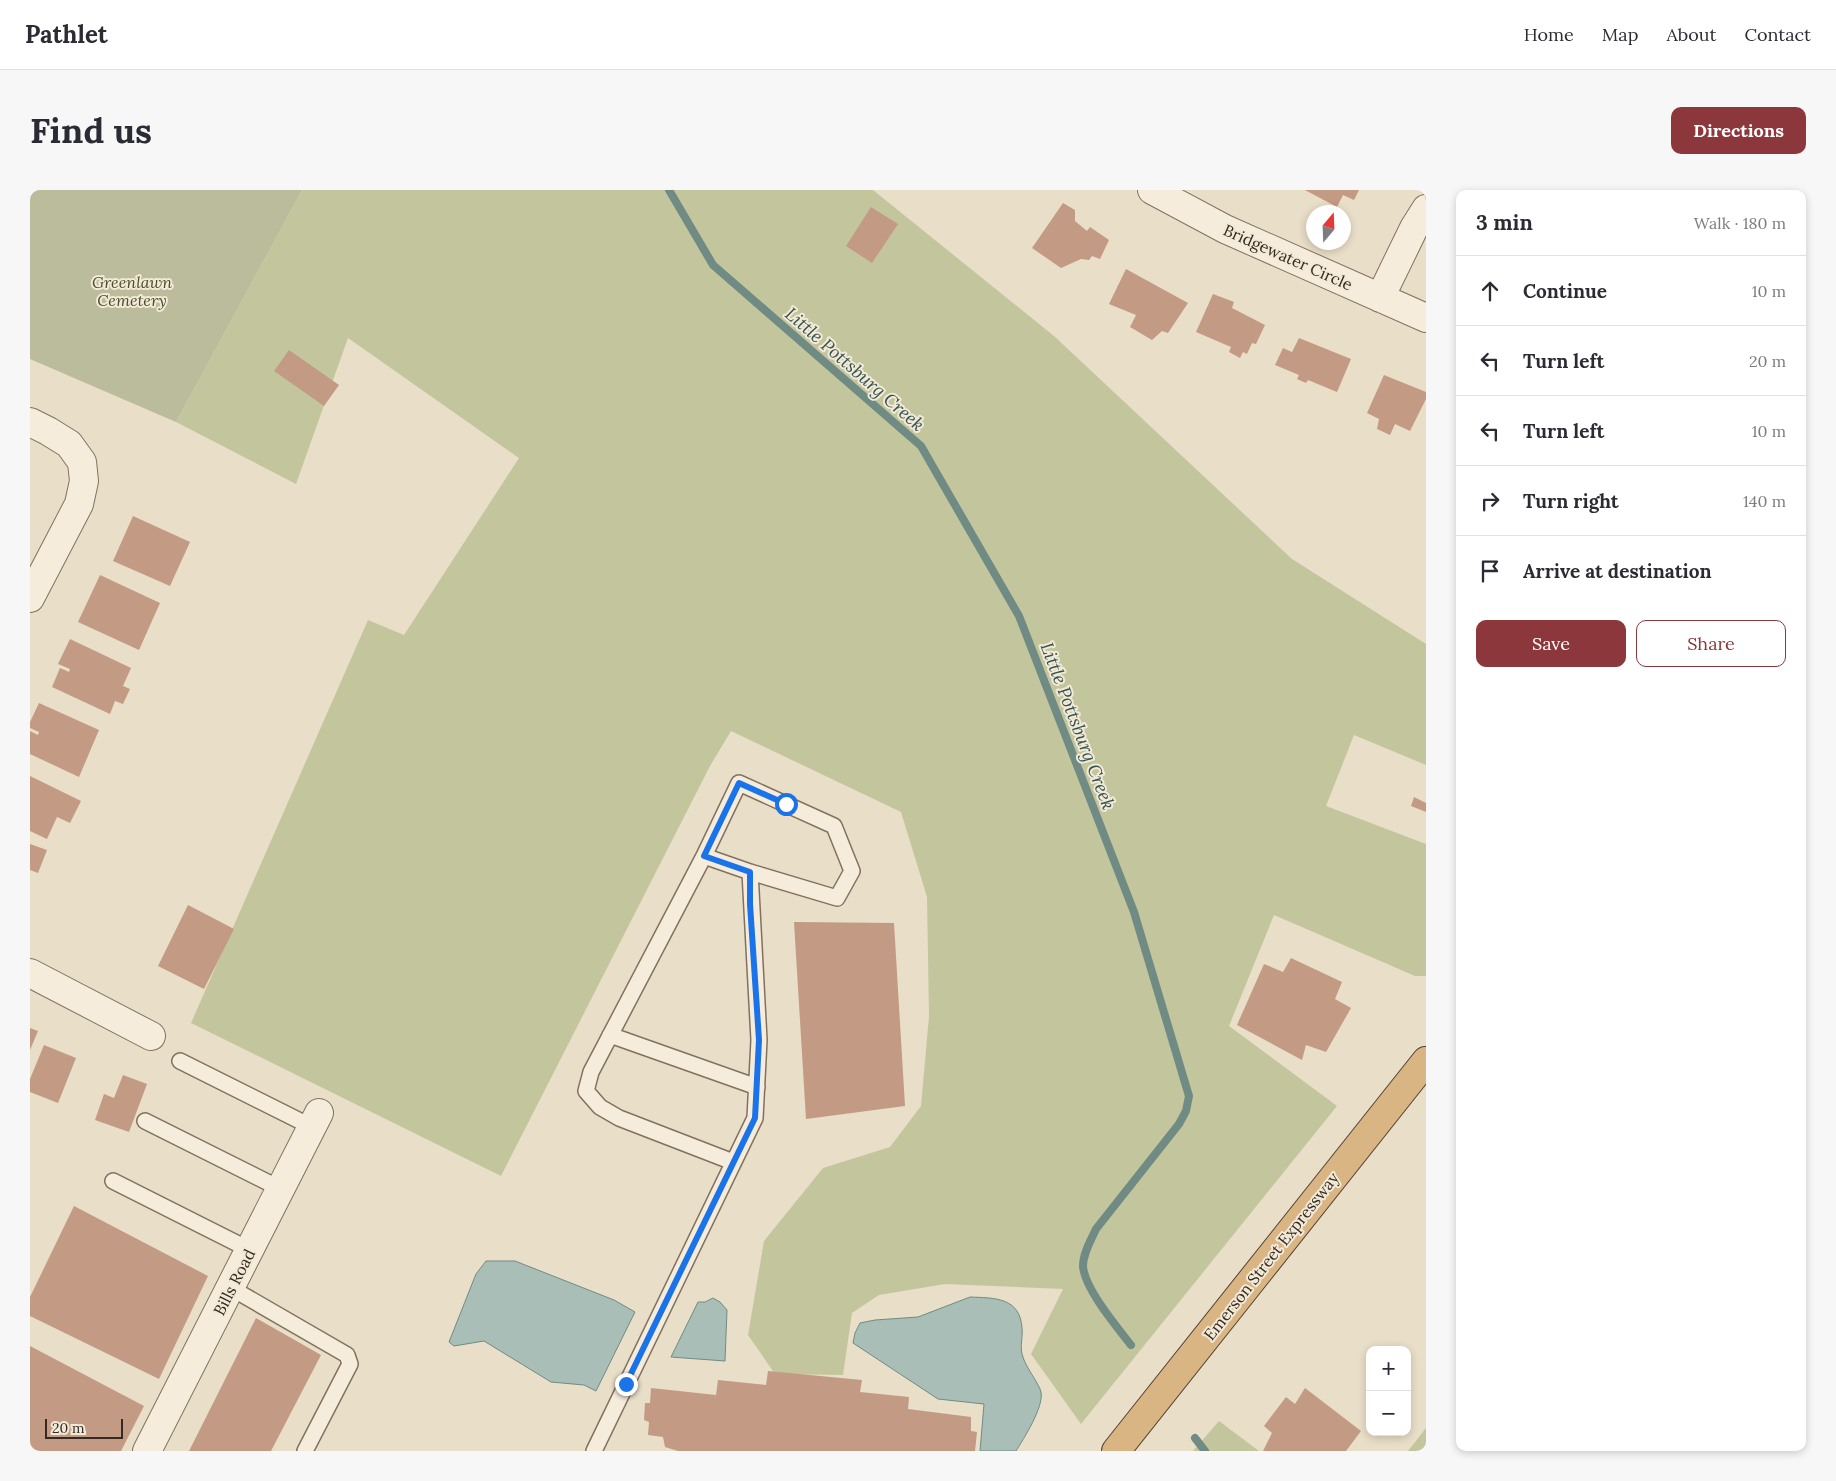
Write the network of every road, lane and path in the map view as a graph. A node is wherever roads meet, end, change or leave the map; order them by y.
1 (1152, 190) edge
2 (1426, 209) edge
3 (1380, 298) junction
4 (1426, 318) edge
5 (30, 422) edge
6 (30, 598) edge
7 (704, 856) junction
8 (750, 872) junction
9 (30, 973) edge
10 (610, 1035) junction
11 (151, 1036) dead end
12 (180, 1061) dead end
13 (1426, 1061) edge
14 (757, 1087) junction
15 (316, 1120) joint
16 (146, 1121) dead end
17 (733, 1162) junction
18 (113, 1181) dead end
19 (281, 1189) junction
20 (250, 1250) junction
21 (231, 1288) junction
22 (146, 1451) edge
23 (305, 1451) edge
24 (594, 1451) edge
25 (1116, 1451) edge

1 - 3 street, Bridgewater Circle
2 - 3 street
3 - 4 street, Bridgewater Circle
5 - 6 street
7 - 8 lane
7 - 8 lane
7 - 10 lane
8 - 14 lane
9 - 11 street
10 - 14 lane
10 - 17 lane
12 - 15 lane
13 - 25 highway, Emerson Street Expressway
14 - 17 lane
15 - 19 street, Bills Road
16 - 19 lane
17 - 24 lane
18 - 20 lane
19 - 20 street, Bills Road
20 - 21 street, Bills Road
21 - 22 street, Bills Road
21 - 23 lane

